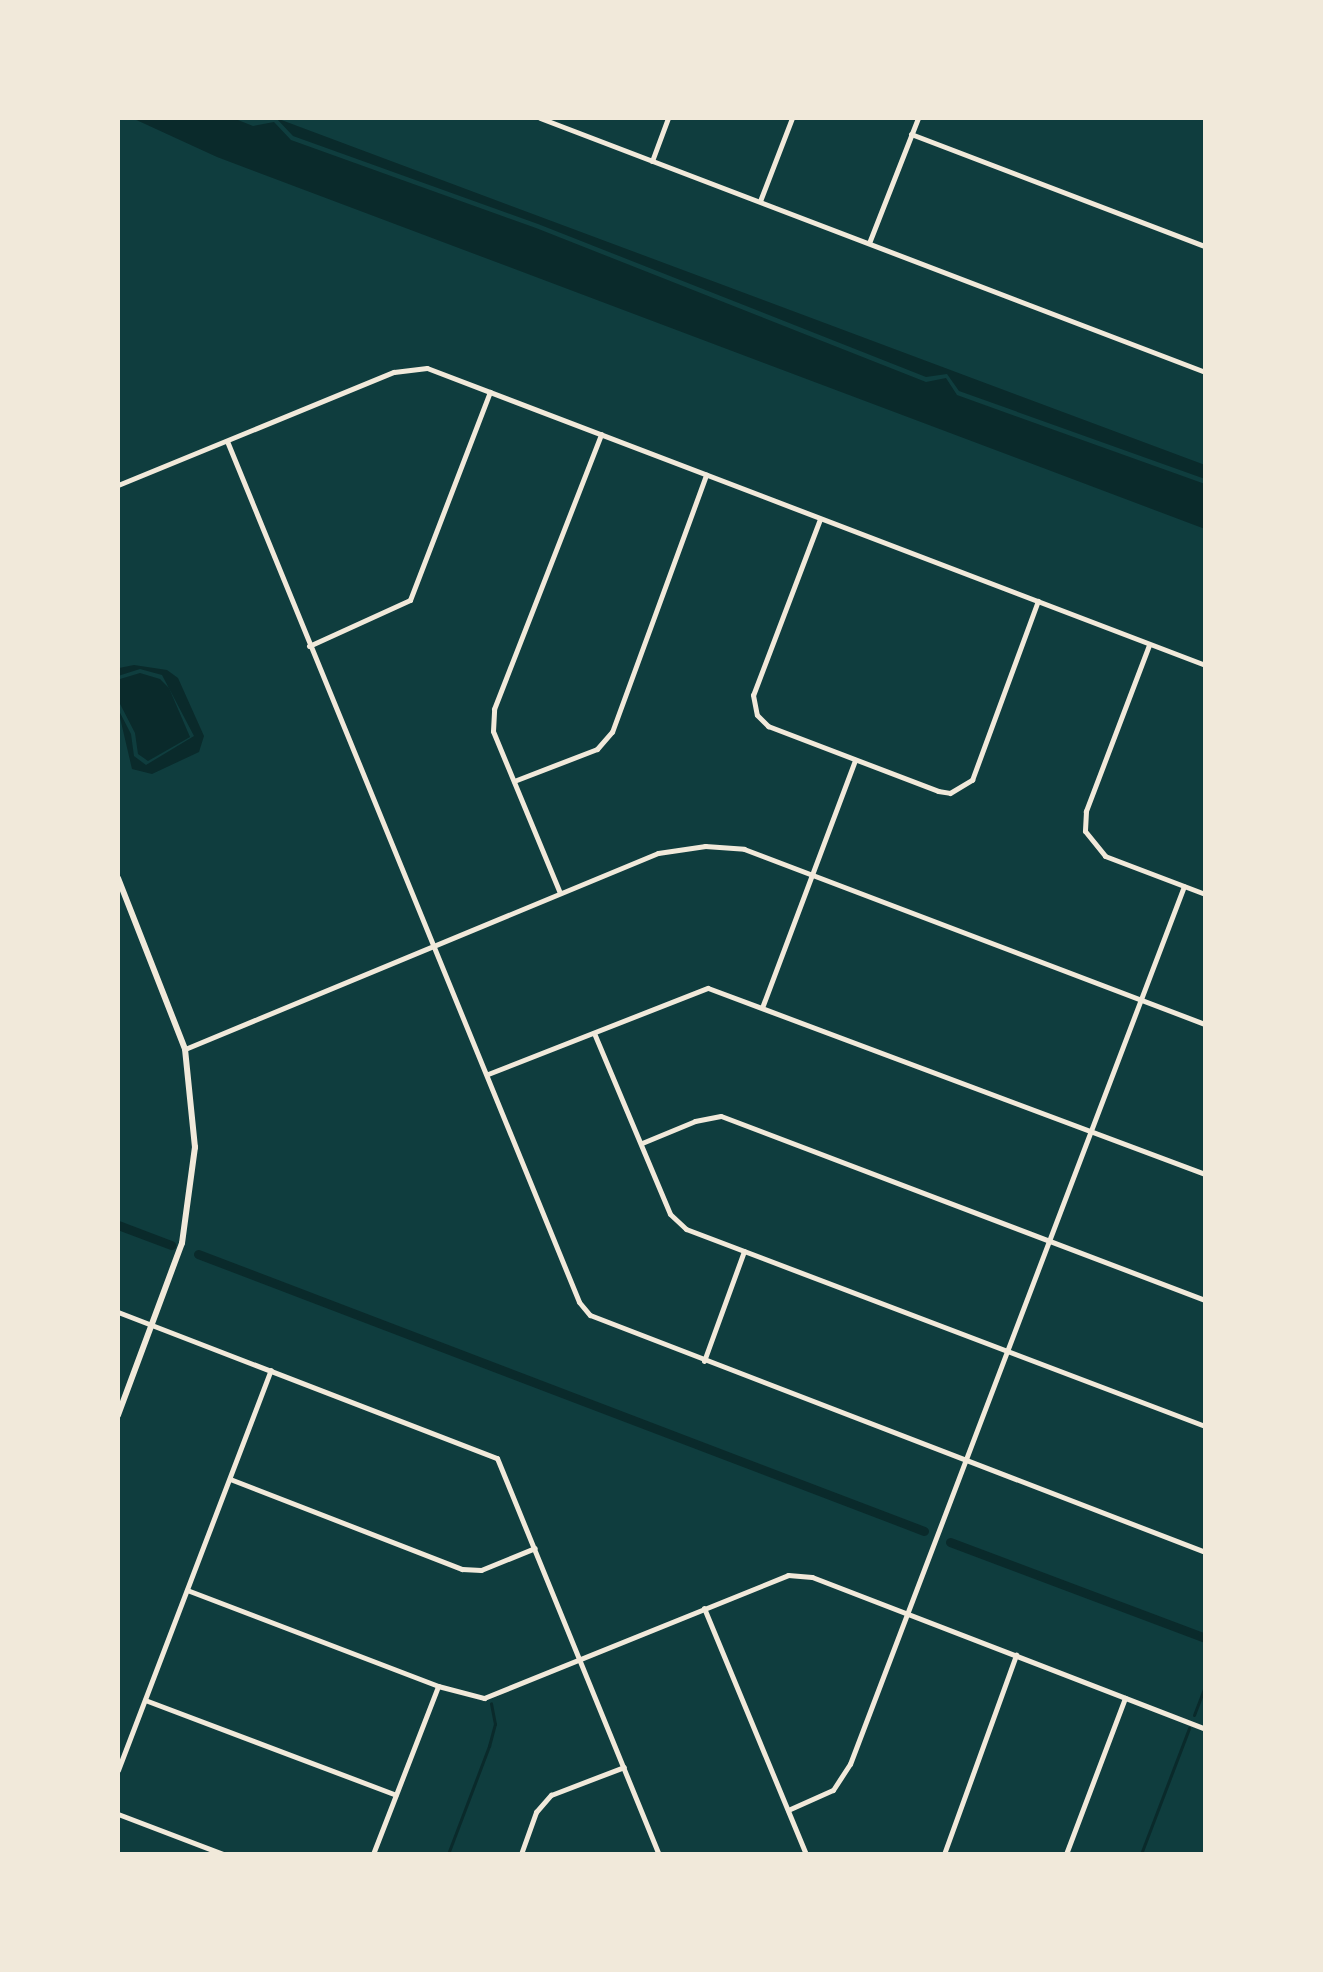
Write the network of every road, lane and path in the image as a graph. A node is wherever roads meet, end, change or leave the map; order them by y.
1 (540, 118) edge
2 (668, 118) edge
3 (792, 118) edge
4 (918, 118) edge
5 (911, 134) junction
6 (652, 161) junction
7 (760, 201) junction
8 (869, 243) junction
9 (1205, 246) edge
10 (1205, 372) edge
11 (490, 392) junction
12 (601, 434) junction
13 (227, 441) junction
14 (706, 475) junction
15 (118, 485) edge
16 (820, 519) junction
17 (1038, 601) junction
18 (1149, 645) junction
19 (309, 646) junction
20 (1205, 665) edge
21 (855, 760) junction
22 (514, 781) junction
23 (810, 874) junction
24 (118, 878) edge
25 (1184, 886) junction
26 (560, 893) junction
27 (1205, 894) edge
28 (435, 948) junction
29 (1141, 999) junction
30 (763, 1005) junction
31 (1205, 1024) edge
32 (594, 1033) junction
33 (185, 1049) junction
34 (488, 1074) junction
35 (1091, 1131) junction
36 (642, 1143) junction
37 (1205, 1174) edge
38 (1049, 1240) junction
39 (744, 1251) junction
40 (1205, 1300) edge
41 (118, 1312) edge
42 (152, 1325) junction
43 (1006, 1351) junction
44 (704, 1361) junction
45 (271, 1370) junction
46 (118, 1415) edge
47 (1205, 1426) edge
48 (964, 1461) junction
49 (230, 1478) junction
50 (535, 1548) junction
51 (1205, 1552) edge
52 (187, 1590) junction
53 (704, 1608) junction
54 (907, 1614) junction
55 (1016, 1655) junction
56 (579, 1659) junction
57 (438, 1686) junction
58 (1125, 1698) junction
59 (145, 1700) junction
60 (1205, 1729) edge
61 (624, 1767) junction
62 (118, 1770) edge
63 (396, 1795) junction
64 (788, 1810) junction
65 (118, 1814) edge
66 (223, 1854) edge
67 (373, 1854) edge
68 (521, 1854) edge
69 (659, 1854) edge
70 (806, 1854) edge
71 (944, 1854) edge
72 (1066, 1854) edge

1 - 6 street
2 - 6 street
3 - 7 street
4 - 5 street
5 - 8 street
5 - 9 street
6 - 7 street
7 - 8 street
8 - 10 street
11 - 12 street
11 - 13 street
11 - 19 street
12 - 14 street
12 - 22 street
13 - 15 street
13 - 19 street
14 - 16 street
14 - 22 street
16 - 17 street
16 - 21 street
17 - 18 street
17 - 21 street
18 - 20 street
18 - 25 street
19 - 28 street
21 - 23 street
22 - 26 street
23 - 26 street
23 - 29 street
23 - 30 street
24 - 33 street
25 - 27 street
25 - 29 street
26 - 28 street
28 - 33 street
28 - 34 street
29 - 31 street
29 - 35 street
30 - 32 street
30 - 35 street
32 - 34 street
32 - 36 street
33 - 42 street
34 - 44 street
35 - 37 street
35 - 38 street
36 - 38 street
36 - 39 street
38 - 40 street
38 - 43 street
39 - 43 street
39 - 44 street
41 - 42 street
42 - 45 street
42 - 46 street
43 - 47 street
43 - 48 street
44 - 48 street
45 - 49 street
45 - 50 street
48 - 51 street
48 - 54 street
49 - 50 street
49 - 52 street
50 - 56 street
52 - 57 street
52 - 59 street
53 - 54 street
53 - 56 street
53 - 64 street
54 - 55 street
54 - 64 street
55 - 58 street
55 - 71 street
56 - 57 street
56 - 61 street
57 - 63 street
58 - 60 street
58 - 72 street
59 - 62 street
59 - 63 street
61 - 68 street
61 - 69 street
63 - 67 street
64 - 70 street
65 - 66 street

